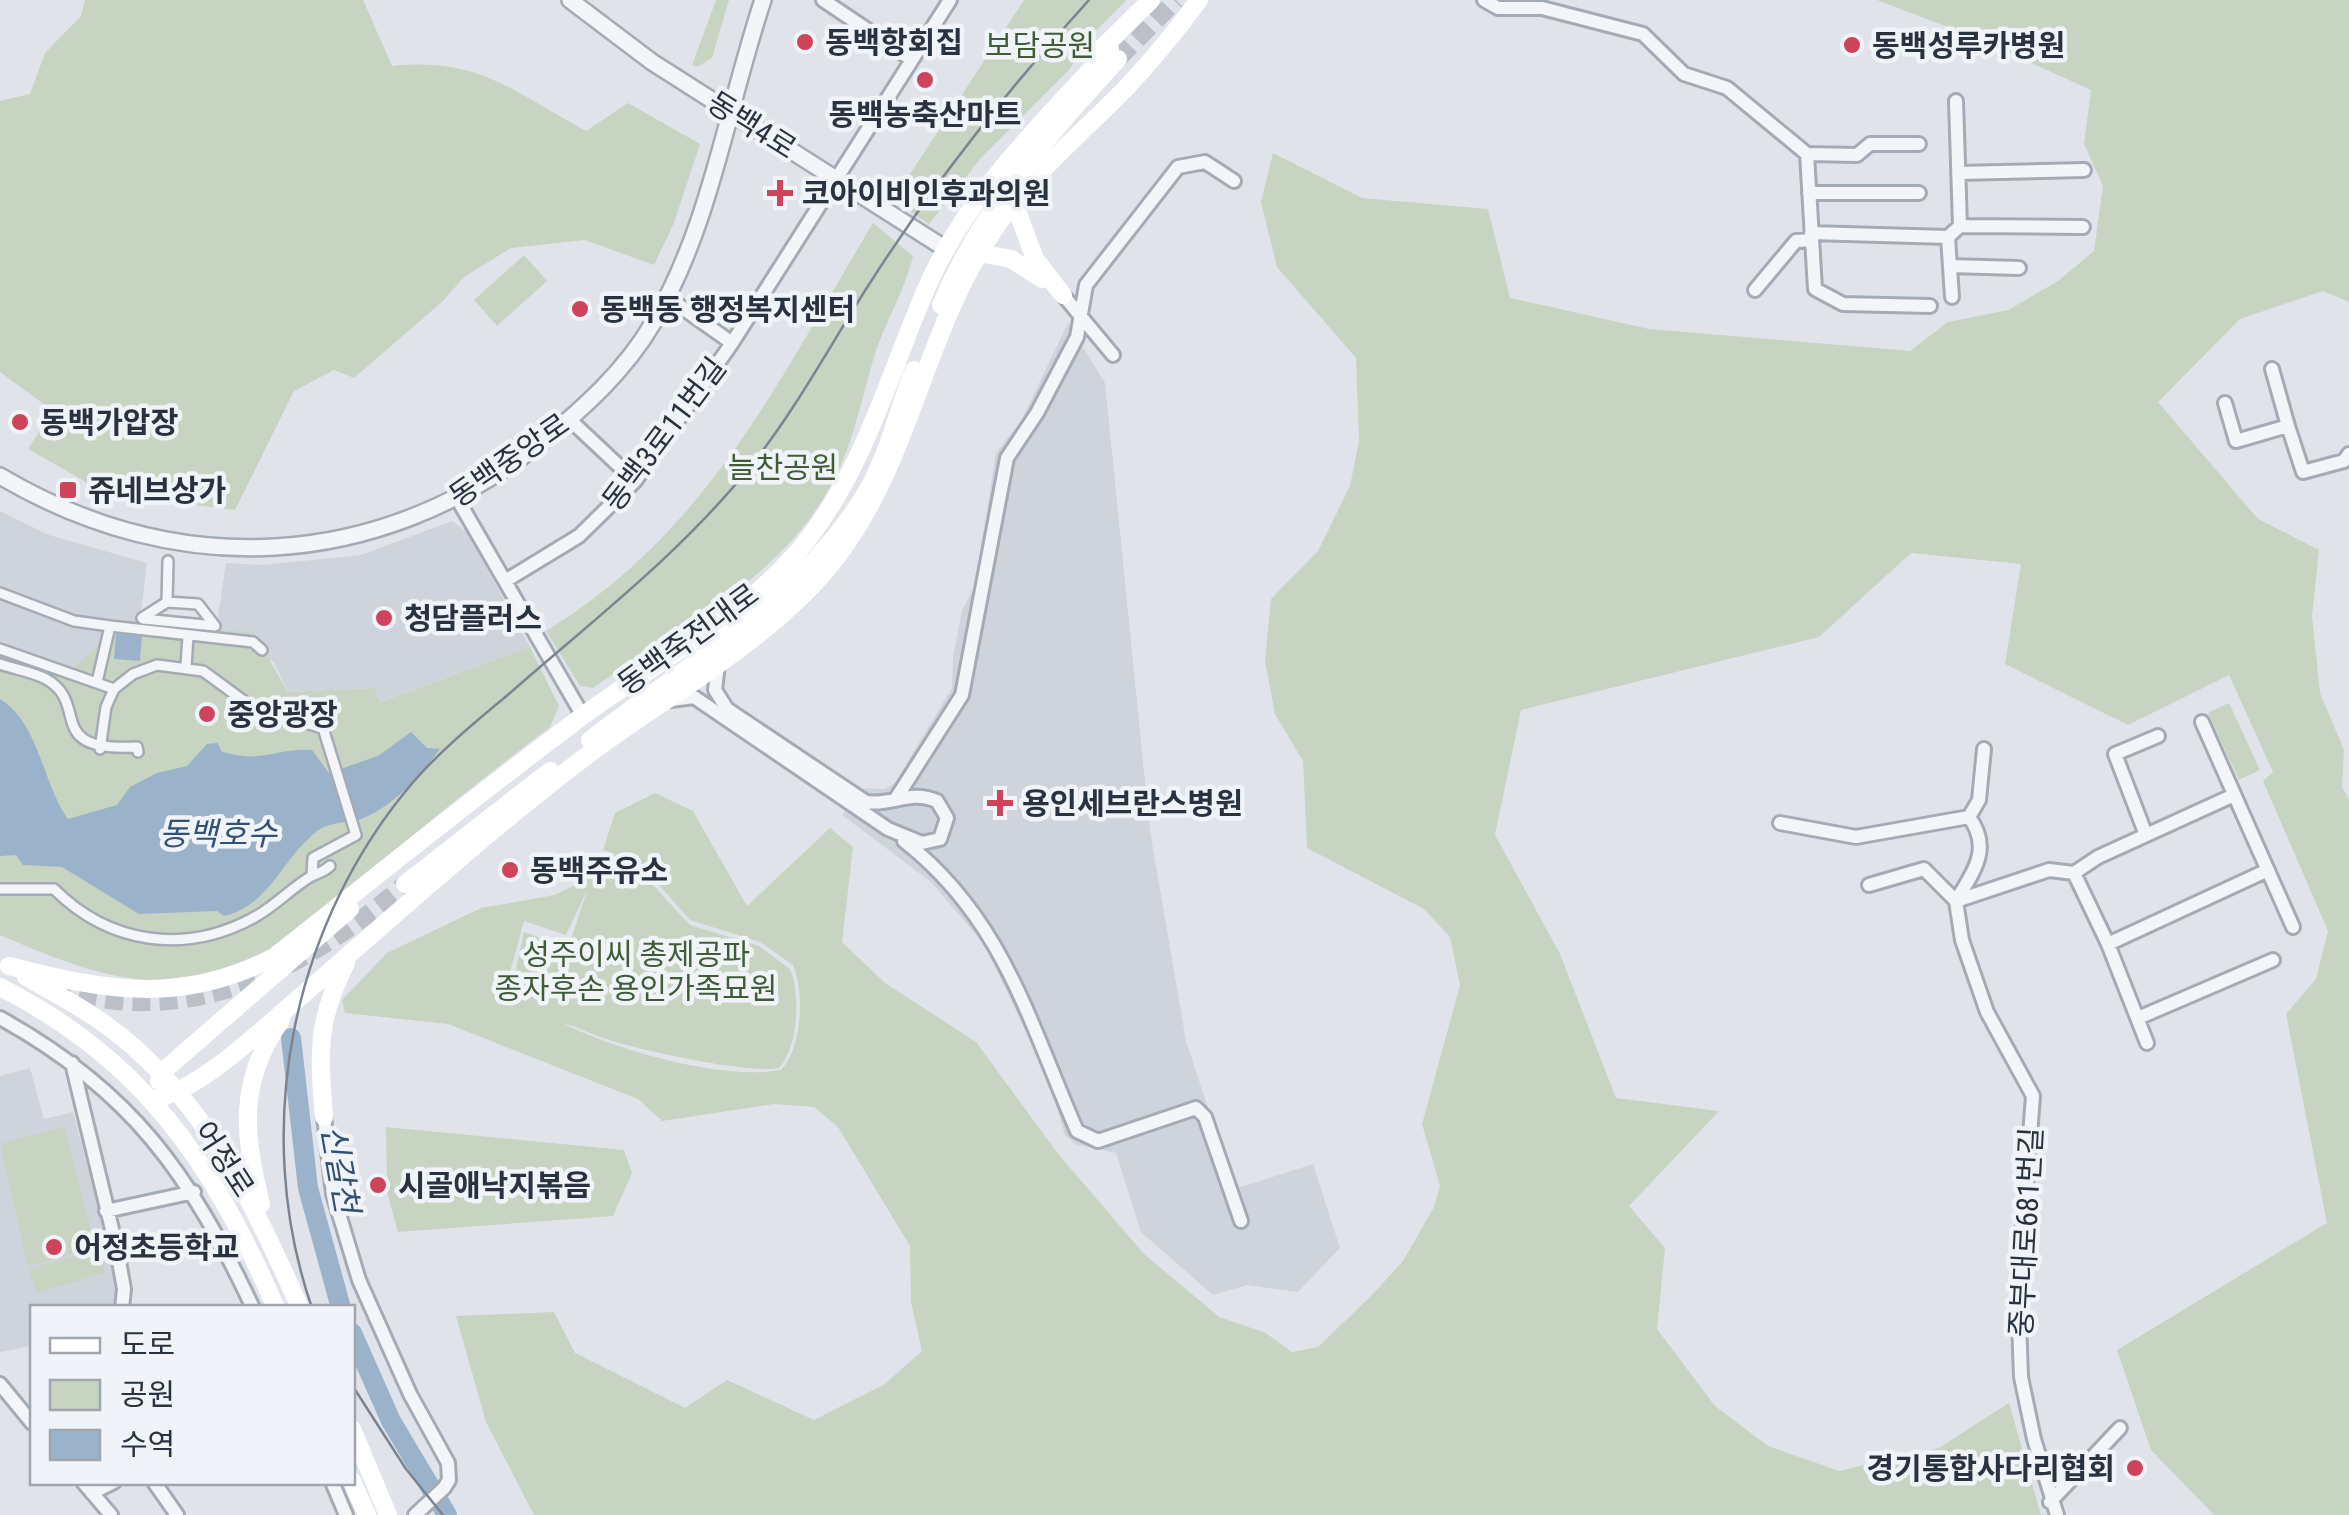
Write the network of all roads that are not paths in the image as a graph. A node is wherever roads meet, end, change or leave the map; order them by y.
1 (570, 0) edge
2 (763, 0) edge
3 (824, 0) edge
4 (950, 0) edge
5 (1151, 0) edge
6 (1484, 0) edge
7 (1194, 5) edge
8 (911, 59) junction
9 (1956, 101) dead end
10 (730, 110) junction
11 (1918, 144) dead end
12 (1807, 154) junction
13 (2084, 170) dead end
14 (1958, 173) junction
15 (834, 177) junction
16 (1234, 181) dead end
17 (1919, 193) dead end
18 (1809, 194) junction
19 (1014, 202) junction
20 (1960, 226) junction
21 (2084, 227) dead end
22 (1812, 237) junction
23 (1948, 237) junction
24 (938, 244) junction
25 (979, 253) junction
26 (1950, 266) junction
27 (2019, 268) dead end
28 (1755, 290) dead end
29 (1063, 295) junction
30 (667, 297) junction
31 (1952, 297) dead end
32 (1930, 306) dead end
33 (1078, 312) junction
34 (732, 343) junction
35 (1113, 355) dead end
36 (2272, 370) dead end
37 (2226, 403) dead end
38 (570, 419) junction
39 (874, 422) junction
40 (2288, 426) junction
41 (882, 453) junction
42 (2349, 454) edge
43 (0, 476) edge
44 (635, 481) junction
45 (879, 490) junction
46 (458, 500) junction
47 (168, 562) dead end
48 (505, 582) junction
49 (0, 593) edge
50 (800, 594) junction
51 (167, 602) junction
52 (753, 618) junction
53 (110, 626) junction
54 (188, 636) junction
55 (0, 648) edge
56 (262, 650) dead end
57 (0, 664) edge
58 (718, 664) junction
59 (186, 666) junction
60 (97, 682) junction
61 (114, 689) junction
62 (668, 700) junction
63 (583, 716) junction
64 (2202, 722) dead end
65 (2158, 736) dead end
66 (100, 749) junction
67 (1984, 750) dead end
68 (138, 752) dead end
69 (918, 764) junction
70 (923, 794) junction
71 (2234, 795) junction
72 (895, 800) junction
73 (1969, 816) junction
74 (1780, 823) dead end
75 (888, 828) junction
76 (2146, 835) junction
77 (930, 844) junction
78 (933, 864) junction
79 (330, 866) dead end
80 (387, 868) junction
81 (2268, 870) junction
82 (2074, 873) junction
83 (312, 876) junction
84 (404, 884) tunnel mouth
85 (1869, 885) dead end
86 (0, 889) edge
87 (1956, 901) junction
88 (2293, 927) dead end
89 (2108, 944) junction
90 (352, 952) junction
91 (2273, 960) dead end
92 (4, 964) edge
93 (0, 987) edge
94 (253, 994) junction
95 (292, 1003) junction
96 (0, 1018) edge
97 (2138, 1018) junction
98 (2147, 1042) dead end
99 (243, 1043) junction
100 (72, 1062) junction
101 (161, 1073) junction
102 (179, 1094) junction
103 (154, 1099) junction
104 (324, 1117) joint
105 (194, 1192) junction
106 (106, 1212) junction
107 (1241, 1221) dead end
108 (268, 1234) junction
109 (122, 1305) edge
110 (250, 1305) edge
111 (275, 1305) edge
112 (299, 1305) edge
113 (0, 1384) edge
114 (30, 1422) edge
115 (2120, 1428) dead end
116 (355, 1437) edge
117 (156, 1485) edge
118 (333, 1485) edge
119 (354, 1485) edge
120 (88, 1488) edge
121 (2050, 1502) junction
122 (112, 1515) edge
123 (177, 1515) edge
124 (346, 1515) edge
125 (367, 1515) edge
126 (388, 1515) edge
127 (415, 1515) edge
128 (2058, 1515) edge

1 - 10 street, 동백4로
2 - 10 street, 동백중앙로
3 - 8 street
4 - 8 street, 동백3로11번길
5 - 24 main road
6 - 12 street
7 - 19 main road
8 - 15 street, 동백3로11번길
9 - 14 street
10 - 15 street, 동백4로
10 - 30 street, 동백중앙로
11 - 12 street
12 - 18 street
13 - 14 street
14 - 20 street
15 - 24 street, 동백4로
15 - 34 street, 동백3로11번길
16 - 33 street
17 - 18 street
18 - 22 street
19 - 25 main road
19 - 29 main road
20 - 21 street
20 - 23 street
22 - 23 street
22 - 28 street
22 - 32 street
23 - 26 street
24 - 39 main road
25 - 29 main road
25 - 45 main road
26 - 27 street
26 - 31 street
29 - 33 street
30 - 34 street
30 - 38 street, 동백중앙로
33 - 35 street
33 - 69 street
34 - 44 street, 동백3로11번길
36 - 40 street
37 - 40 street
38 - 44 street
38 - 46 street, 동백중앙로
39 - 41 main road, 동백죽전대로
39 - 63 main road, 동백죽전대로
40 - 42 street
41 - 45 main road
41 - 52 main road, 동백죽전대로
43 - 46 street, 동백중앙로
44 - 48 street, 동백3로11번길
45 - 50 main road
46 - 48 street
47 - 51 street
48 - 63 street
49 - 53 street
50 - 52 main road
50 - 58 main road
51 - 51 street
52 - 84 main road, 동백죽전대로
53 - 54 street
53 - 60 street
54 - 56 street
54 - 59 street
55 - 60 street
57 - 66 street
58 - 62 main road
58 - 72 street
59 - 61 street
59 - 83 street
60 - 61 street
61 - 66 street
62 - 75 street
62 - 90 main road
63 - 80 main road, 동백죽전대로
64 - 71 street
65 - 76 street
66 - 68 street
67 - 73 street
69 - 70 street
69 - 72 street
70 - 72 street
70 - 77 street
71 - 76 street
71 - 81 street
73 - 74 street
73 - 87 street
75 - 77 street
75 - 78 street
76 - 82 street
77 - 78 street
78 - 107 street
79 - 83 street
80 - 92 main road
80 - 94 main road
81 - 88 street
81 - 89 street
82 - 87 street
82 - 89 street
83 - 86 street
85 - 87 street
87 - 121 street, 중부대로681번길
89 - 97 street
90 - 95 main road
90 - 104 main road
91 - 97 street
92 - 101 main road
93 - 103 main road
94 - 99 main road
94 - 101 main road
95 - 99 main road
95 - 108 main road
96 - 100 street
97 - 98 street
99 - 102 main road
100 - 105 street
100 - 106 street
101 - 102 main road, 어정로
101 - 103 main road
102 - 103 main road
102 - 108 main road, 어정로
103 - 111 main road, 어정로
104 - 127 street
105 - 106 street
105 - 110 street
106 - 109 street
108 - 112 main road, 어정로
113 - 114 street
115 - 121 street
116 - 126 main road
117 - 123 street
118 - 124 street
119 - 125 main road
120 - 122 street
121 - 128 street, 중부대로681번길

